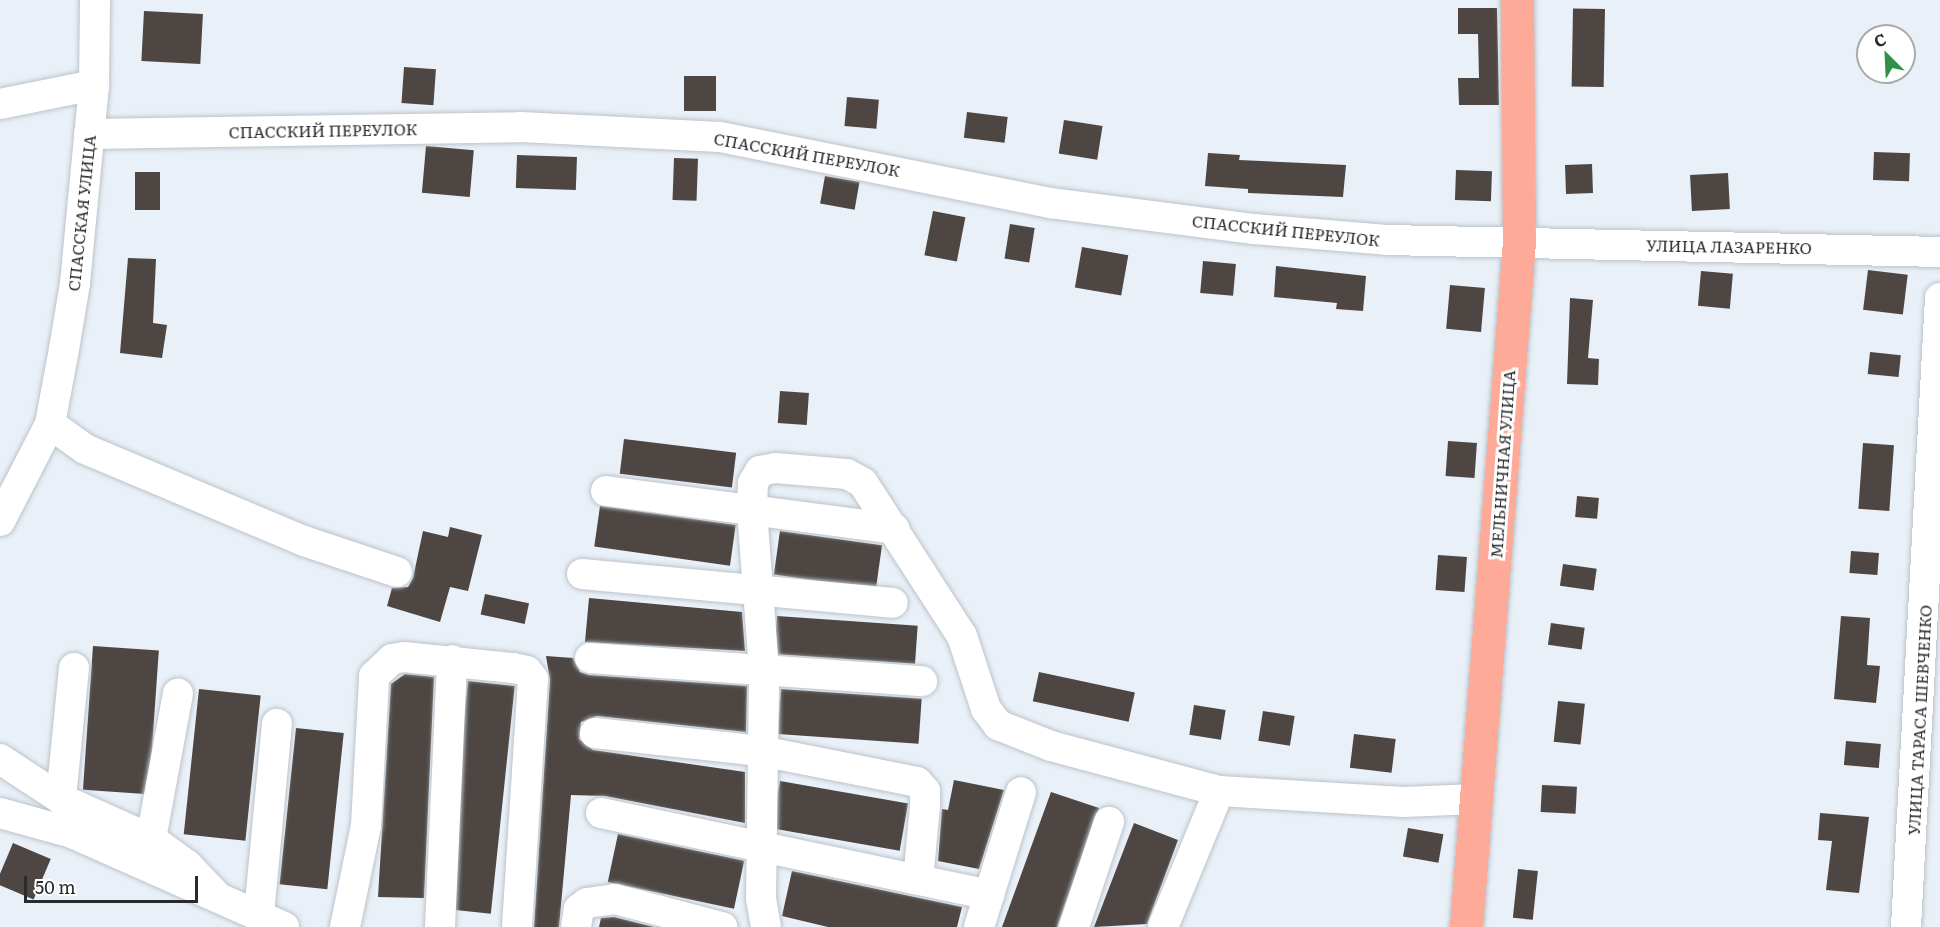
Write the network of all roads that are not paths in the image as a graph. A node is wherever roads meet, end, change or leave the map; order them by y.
1 (95, 0) edge
2 (1517, 0) edge
3 (94, 85) junction
4 (0, 104) edge
5 (89, 134) junction
6 (1519, 241) junction
7 (1940, 252) edge
8 (1940, 298) edge
9 (50, 424) junction
10 (606, 491) dead end
11 (4, 501) edge
12 (752, 511) junction
13 (896, 529) junction
14 (397, 572) dead end
15 (582, 574) dead end
16 (759, 593) junction
17 (892, 603) dead end
18 (590, 658) dead end
19 (452, 660) junction
20 (74, 668) dead end
21 (764, 670) junction
22 (922, 681) dead end
23 (178, 693) dead end
24 (277, 724) dead end
25 (595, 733) dead end
26 (761, 751) junction
27 (0, 759) edge
28 (1219, 791) junction
29 (1021, 792) dead end
30 (61, 799) junction
31 (1476, 799) junction
32 (0, 813) edge
33 (602, 813) dead end
34 (1109, 822) dead end
35 (151, 839) junction
36 (764, 847) junction
37 (918, 880) junction
38 (214, 893) junction
39 (989, 895) junction
40 (272, 921) edge
41 (345, 927) edge
42 (440, 927) edge
43 (517, 927) edge
44 (576, 927) edge
45 (722, 927) edge
46 (766, 927) edge
47 (979, 927) edge
48 (1074, 927) edge
49 (1164, 927) edge
50 (1466, 927) edge
51 (1906, 927) edge

1 - 3 street, СПАССКАЯ УЛИЦА
2 - 6 main road, МЕЛЬНИЧНАЯ УЛИЦА
3 - 4 street
3 - 5 street, СПАССКАЯ УЛИЦА
5 - 6 street, СПАССКИЙ ПЕРЕУЛОК
5 - 9 street, СПАССКАЯ УЛИЦА
6 - 7 street, УЛИЦА ЛАЗАРЕНКО
6 - 31 main road, МЕЛЬНИЧНАЯ УЛИЦА
8 - 51 street, УЛИЦА ТАРАСА ШЕВЧЕНКО
9 - 11 street, СПАССКАЯ УЛИЦА
9 - 14 street
10 - 12 street
12 - 13 street
12 - 13 street
12 - 16 street
13 - 28 street
15 - 16 street
16 - 17 street
16 - 21 street
18 - 21 street
19 - 41 street
19 - 42 street
19 - 43 street
20 - 30 street
21 - 22 street
21 - 26 street
23 - 35 street
24 - 40 street
25 - 26 street
26 - 36 street
26 - 37 street
27 - 30 street
28 - 31 street
28 - 49 street
29 - 39 street
30 - 35 street
31 - 50 main road, МЕЛЬНИЧНАЯ УЛИЦА
32 - 38 street
33 - 36 street
34 - 48 street
35 - 38 street
36 - 37 street
36 - 46 street
37 - 39 street
38 - 40 street
39 - 47 street
44 - 45 street

